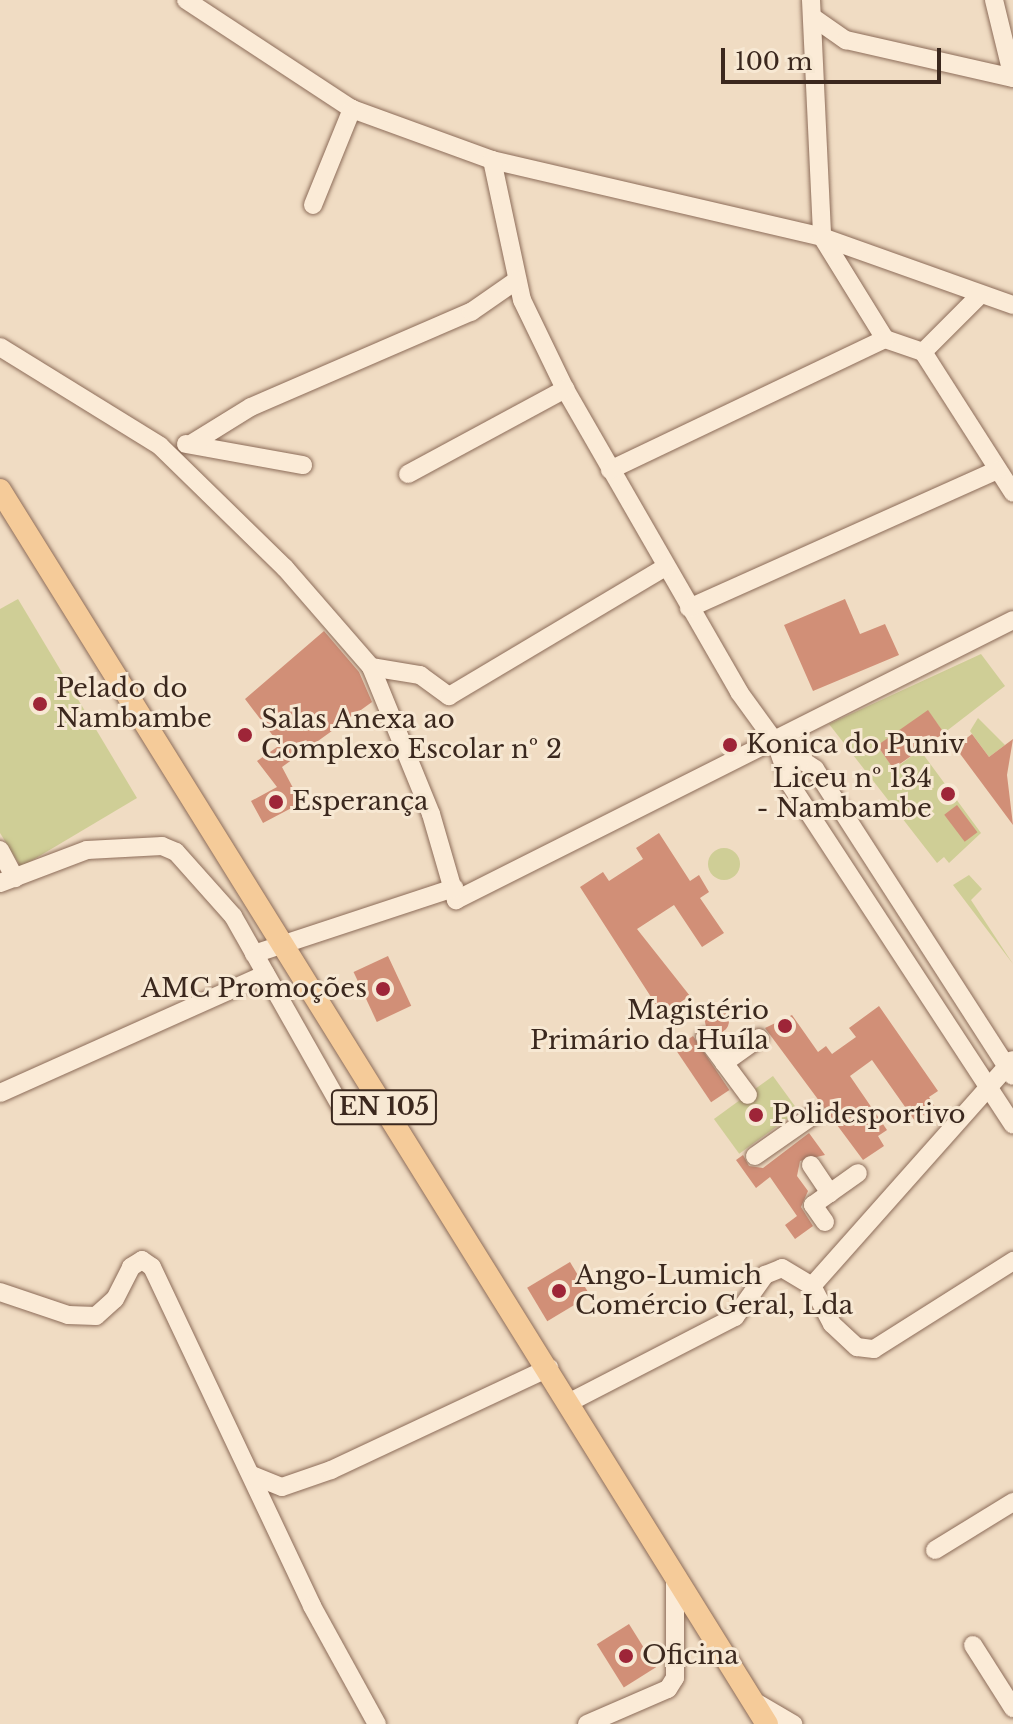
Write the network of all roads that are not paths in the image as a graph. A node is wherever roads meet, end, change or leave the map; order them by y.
1 (186, 0) edge
2 (994, 0) edge
3 (814, 6) edge
4 (846, 40) junction
5 (818, 53) junction
6 (1013, 78) edge
7 (352, 109) junction
8 (492, 160) junction
9 (313, 205) dead end
10 (822, 237) junction
11 (517, 280) junction
12 (979, 296) junction
13 (522, 300) junction
14 (1013, 305) edge
15 (471, 312) junction
16 (885, 339) junction
17 (0, 347) edge
18 (923, 352) junction
19 (565, 389) junction
20 (191, 444) junction
21 (160, 446) junction
22 (303, 465) dead end
23 (610, 470) junction
24 (998, 470) junction
25 (408, 474) dead end
26 (0, 490) edge
27 (1013, 493) edge
28 (665, 567) junction
29 (689, 608) junction
30 (1013, 620) edge
31 (371, 667) junction
32 (776, 743) junction
33 (0, 850) edge
34 (7, 880) edge
35 (454, 888) junction
36 (282, 944) junction
37 (254, 954) junction
38 (266, 974) junction
39 (705, 1037) dead end
40 (759, 1038) dead end
41 (724, 1063) junction
42 (1011, 1068) edge
43 (989, 1088) junction
44 (0, 1093) edge
45 (748, 1095) dead end
46 (342, 1109) dead end
47 (815, 1114) dead end
48 (1013, 1125) edge
49 (755, 1156) dead end
50 (811, 1165) dead end
51 (858, 1173) dead end
52 (830, 1193) junction
53 (825, 1222) dead end
54 (1013, 1261) edge
55 (812, 1286) junction
56 (0, 1292) edge
57 (549, 1368) junction
58 (570, 1402) junction
59 (252, 1475) junction
60 (1013, 1502) edge
61 (935, 1550) dead end
62 (675, 1574) junction
63 (973, 1645) dead end
64 (752, 1700) junction
65 (1013, 1708) edge
66 (377, 1724) edge
67 (587, 1724) edge
68 (767, 1724) edge
69 (793, 1724) edge

1 - 7 street
2 - 6 street
3 - 4 street
3 - 5 street
4 - 5 street
4 - 6 street
5 - 10 street
7 - 8 street
7 - 9 street
8 - 10 street
8 - 11 street
10 - 12 street
10 - 16 street
11 - 13 street
11 - 15 street
12 - 14 street
12 - 18 street
13 - 15 street
13 - 19 street
15 - 20 street
16 - 18 street
16 - 23 street
17 - 21 street
18 - 24 street
19 - 23 street
19 - 25 street
20 - 21 street
20 - 22 street
21 - 31 street
23 - 28 street
24 - 27 street
24 - 29 street
26 - 36 main road, EN 105
28 - 29 street
28 - 31 street
29 - 32 street
30 - 32 street
31 - 35 street
32 - 35 street
32 - 42 street
32 - 43 street
33 - 34 street
34 - 37 street
35 - 36 street
36 - 37 street
36 - 57 main road, EN 105
37 - 38 street
38 - 44 street
38 - 46 street
39 - 41 street
40 - 41 street
41 - 45 street
42 - 43 street
43 - 48 street
43 - 55 street
47 - 49 street
50 - 52 street
51 - 52 street
52 - 53 street
54 - 55 street
55 - 58 street
56 - 59 street
57 - 58 main road, EN 105
57 - 59 street
58 - 62 main road, EN 105
59 - 66 street
60 - 61 street
62 - 64 main road, EN 105
62 - 67 street
63 - 65 street
64 - 68 main road, EN 105
64 - 69 street

